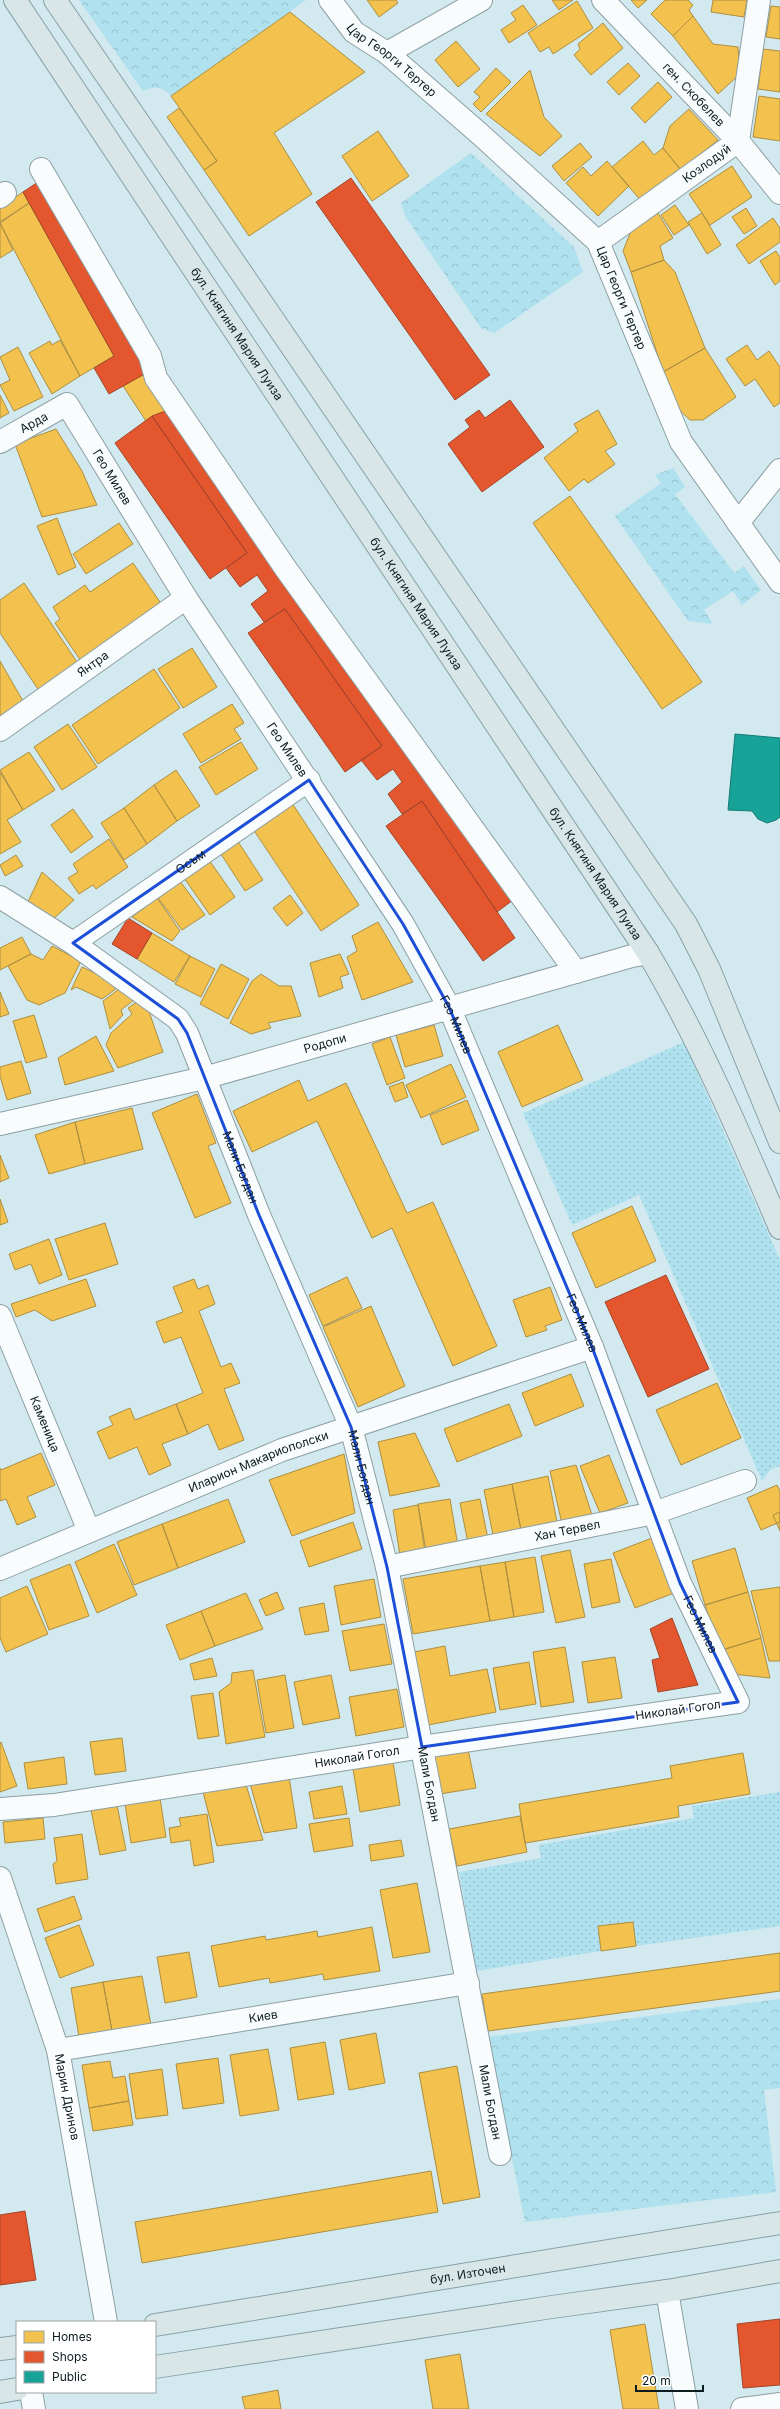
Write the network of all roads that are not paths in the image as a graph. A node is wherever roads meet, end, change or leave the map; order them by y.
1 (15, 0) edge
2 (54, 0) edge
3 (330, 0) edge
4 (481, 0) edge
5 (603, 0) edge
6 (759, 0) edge
7 (387, 53) junction
8 (738, 141) junction
9 (41, 169) dead end
10 (780, 193) edge
11 (598, 242) junction
12 (67, 404) joint
13 (0, 442) edge
14 (780, 470) edge
15 (738, 523) junction
16 (780, 582) edge
17 (186, 598) junction
18 (0, 730) edge
19 (308, 780) junction
20 (0, 897) edge
21 (74, 943) junction
22 (648, 953) junction
23 (576, 972) junction
24 (449, 1007) junction
25 (204, 1078) junction
26 (0, 1124) edge
27 (780, 1142) edge
28 (780, 1228) edge
29 (0, 1316) edge
30 (592, 1347) junction
31 (351, 1427) junction
32 (745, 1482) dead end
33 (654, 1512) junction
34 (89, 1531) junction
35 (387, 1568) junction
36 (0, 1569) edge
37 (738, 1702) joint
38 (422, 1747) junction
39 (0, 1809) edge
40 (0, 1878) edge
41 (468, 1983) junction
42 (58, 2050) junction
43 (500, 2154) dead end
44 (780, 2222) edge
45 (780, 2271) edge
46 (667, 2292) junction
47 (106, 2321) edge
48 (156, 2325) edge
49 (16, 2347) edge
50 (0, 2349) edge
51 (156, 2367) edge
52 (16, 2389) edge
53 (0, 2392) edge
54 (31, 2393) edge
55 (780, 2404) edge
56 (34, 2409) edge
57 (687, 2409) edge
58 (742, 2409) edge

1 - 22 main road, бул. Княгиня Мария Луиза
2 - 27 main road
3 - 7 street, Цар Георги Тертер
4 - 7 street
5 - 8 street, ген. Скобелев
6 - 8 street, Козлодуй
7 - 11 street, Цар Георги Тертер
8 - 10 street, ген. Скобелев
8 - 11 street, Козлодуй
9 - 23 street
11 - 15 street, Цар Георги Тертер
12 - 13 street, Арда
12 - 17 street, Гео Милев
14 - 15 street
15 - 16 street, Цар Георги Тертер
17 - 18 street, Янтра
17 - 19 street, Гео Милев
19 - 21 street, Осъм
19 - 24 street, Гео Милев
20 - 21 street, Мали Богдан
21 - 25 street, Мали Богдан
22 - 23 street, Родопи
22 - 28 main road, бул. Княгиня Мария Луиза
23 - 24 street, Родопи
24 - 25 street, Родопи
24 - 30 street, Гео Милев
25 - 26 street, Родопи
25 - 31 street, Мали Богдан
29 - 34 street, Каменица
30 - 31 street, Иларион Макариополски
30 - 33 street, Гео Милев
31 - 34 street, Иларион Макариополски
31 - 35 street, Мали Богдан
32 - 33 street, Хан Тервел
33 - 35 street, Хан Тервел
33 - 37 street, Гео Милев
34 - 36 street, Иларион Макариополски
35 - 38 street, Мали Богдан
37 - 38 street, Николай Гогол
38 - 39 street, Николай Гогол
38 - 41 street, Мали Богдан
40 - 42 street, Марин Дринов
41 - 42 street, Киев
41 - 43 street, Мали Богдан
42 - 47 street, Марин Дринов
44 - 48 main road, бул. Източен
45 - 46 main road
46 - 51 main road
46 - 57 street
49 - 50 main road
52 - 53 main road
54 - 56 street
55 - 58 street

